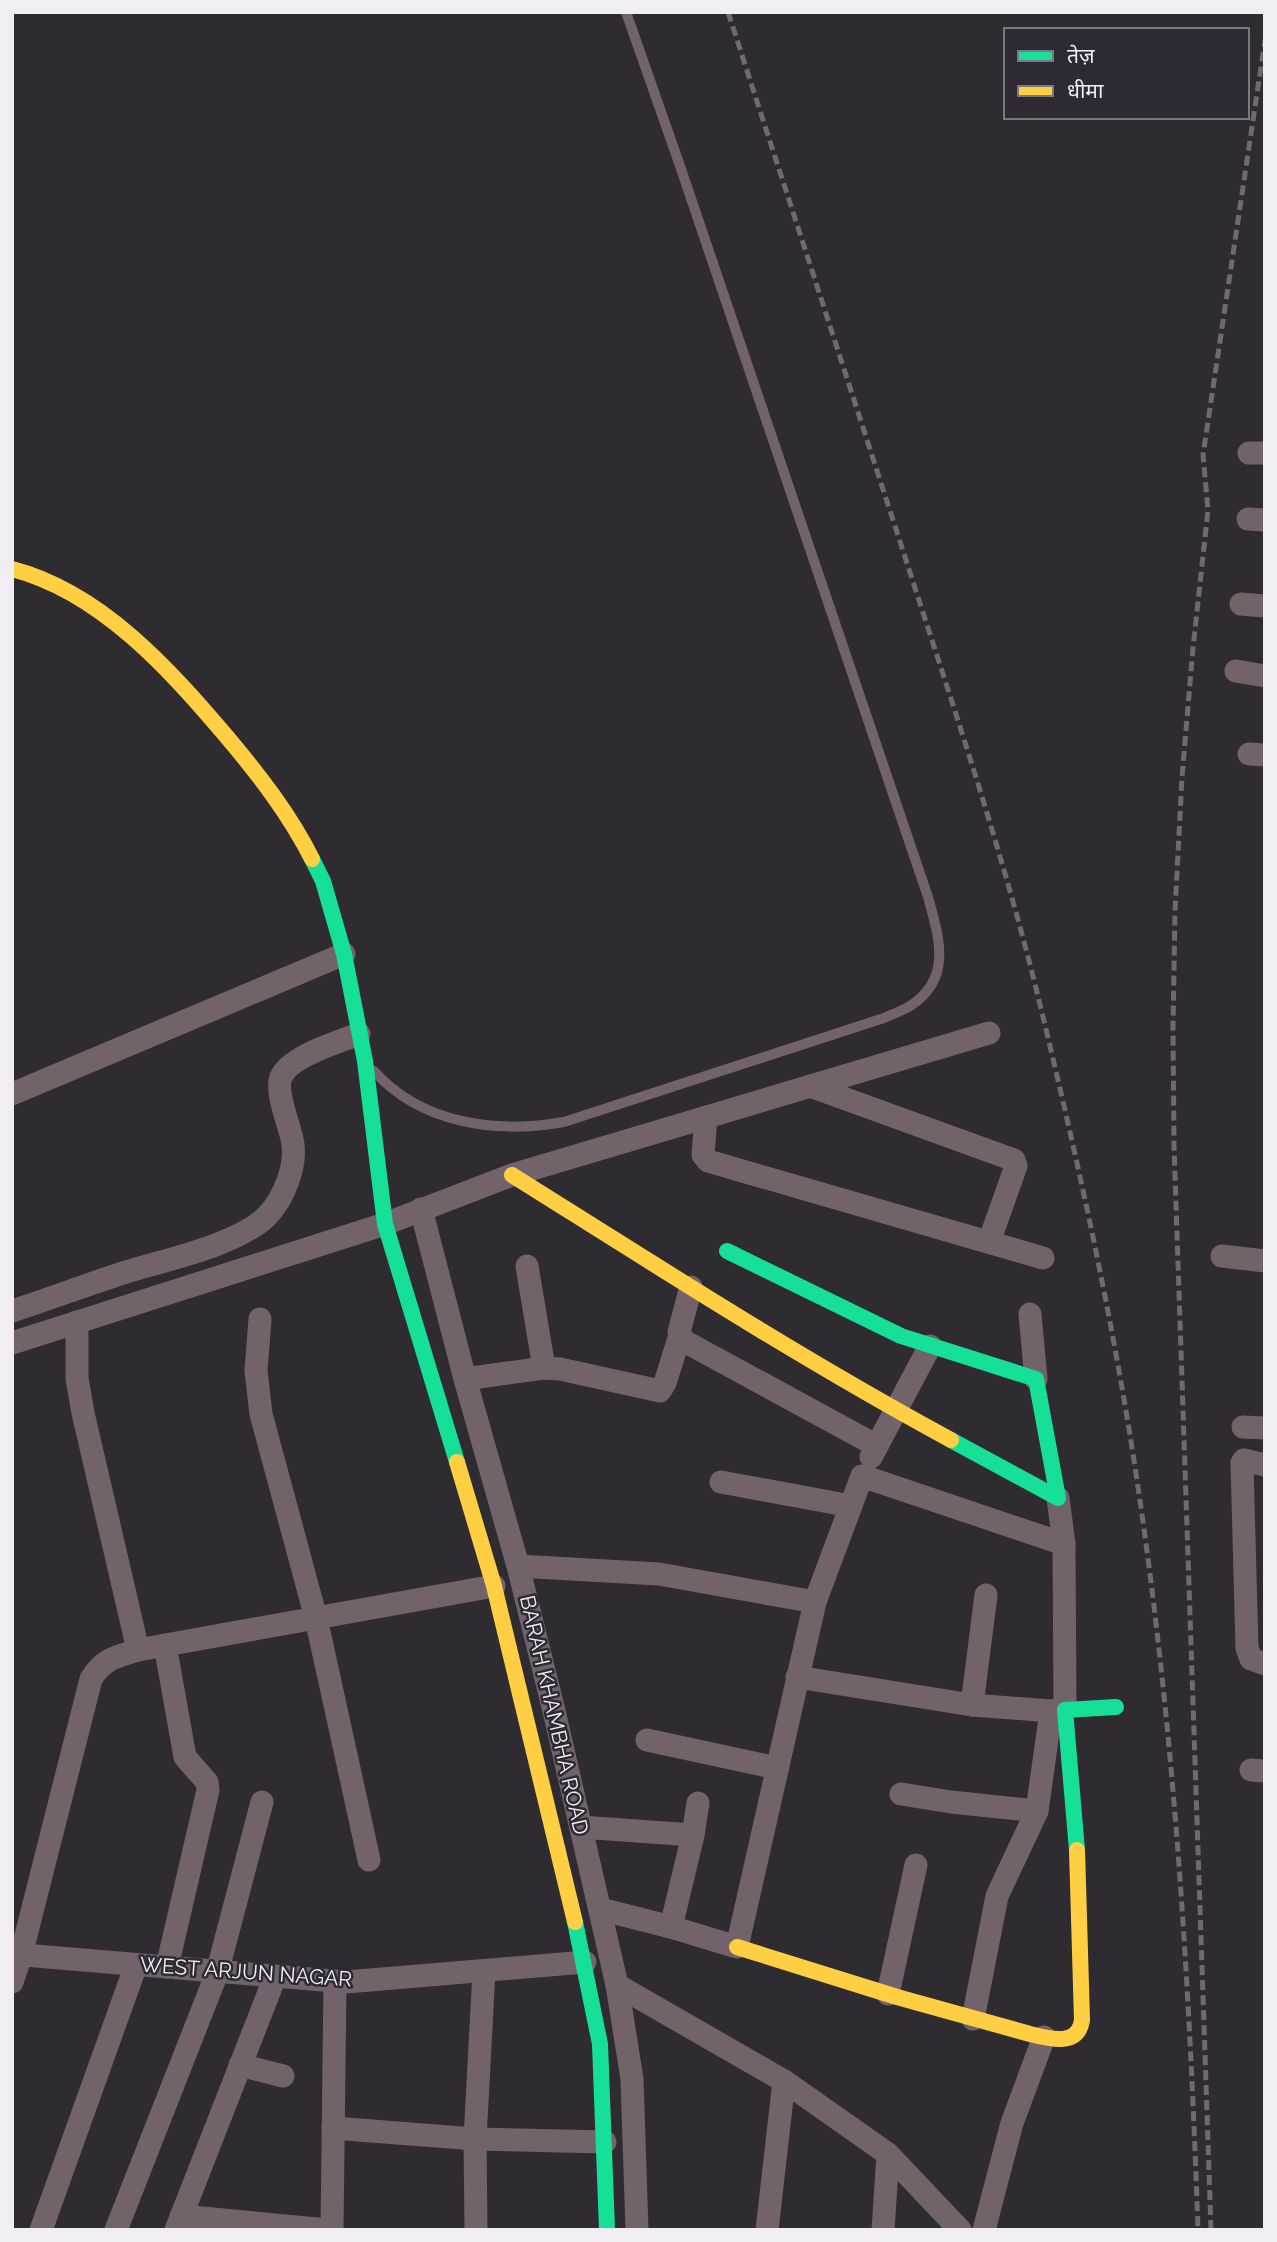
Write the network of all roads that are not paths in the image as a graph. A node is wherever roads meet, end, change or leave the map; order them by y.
1 (626, 12) edge
2 (12, 569) edge
3 (1241, 604) dead end
4 (1265, 606) edge
5 (1236, 671) dead end
6 (1265, 676) edge
7 (344, 954) junction
8 (989, 1033) dead end
9 (359, 1034) junction
10 (365, 1061) junction
11 (810, 1086) junction
12 (12, 1094) edge
13 (706, 1117) junction
14 (512, 1175) junction
15 (421, 1209) junction
16 (385, 1223) junction
17 (989, 1242) junction
18 (727, 1251) dead end
19 (1222, 1256) dead end
20 (1043, 1258) dead end
21 (1265, 1261) edge
22 (527, 1266) dead end
23 (691, 1287) junction
24 (12, 1311) edge
25 (1030, 1314) dead end
26 (260, 1319) dead end
27 (77, 1322) junction
28 (680, 1335) junction
29 (12, 1343) edge
30 (930, 1346) junction
31 (544, 1368) junction
32 (465, 1379) junction
33 (1036, 1379) junction
34 (895, 1410) junction
35 (877, 1446) junction
36 (1265, 1465) edge
37 (862, 1476) junction
38 (721, 1482) dead end
39 (1058, 1498) junction
40 (851, 1506) junction
41 (1064, 1544) junction
42 (518, 1566) junction
43 (1255, 1569) edge
44 (494, 1586) junction
45 (986, 1595) dead end
46 (815, 1602) junction
47 (316, 1618) junction
48 (164, 1645) junction
49 (138, 1650) junction
50 (1265, 1664) edge
51 (797, 1677) junction
52 (972, 1705) junction
53 (1116, 1707) dead end
54 (1058, 1711) junction
55 (647, 1740) dead end
56 (777, 1768) junction
57 (901, 1794) dead end
58 (261, 1802) dead end
59 (698, 1803) dead end
60 (1037, 1811) junction
61 (581, 1827) junction
62 (693, 1835) junction
63 (369, 1860) dead end
64 (916, 1865) dead end
65 (600, 1909) junction
66 (671, 1927) junction
67 (737, 1947) junction
68 (22, 1955) edge
69 (585, 1962) junction
70 (136, 1965) junction
71 (167, 1967) junction
72 (484, 1970) junction
73 (217, 1973) junction
74 (275, 1977) junction
75 (12, 1982) edge
76 (335, 1982) junction
77 (617, 1985) junction
78 (888, 1994) junction
79 (973, 2019) junction
80 (1044, 2037) junction
81 (240, 2065) junction
82 (283, 2076) dead end
83 (784, 2081) junction
84 (333, 2128) junction
85 (475, 2139) junction
86 (605, 2142) junction
87 (888, 2154) junction
88 (178, 2223) edge
89 (41, 2230) edge
90 (116, 2230) edge
91 (330, 2230) edge
92 (477, 2230) edge
93 (607, 2230) edge
94 (637, 2230) edge
95 (767, 2230) edge
96 (883, 2230) edge
97 (960, 2230) edge
98 (984, 2230) edge

1 - 10 lane
2 - 7 street, BARAH KHAMBHA ROAD
3 - 4 street
5 - 6 street
7 - 9 street, BARAH KHAMBHA ROAD
7 - 12 street
8 - 11 street
9 - 10 street, BARAH KHAMBHA ROAD
9 - 24 street
10 - 16 street, BARAH KHAMBHA ROAD
11 - 13 street
11 - 17 street
13 - 14 street
13 - 17 street
14 - 15 street
14 - 23 street
15 - 16 street
15 - 32 street, BARAH KHAMBHA ROAD
16 - 27 street
16 - 44 street, BARAH KHAMBHA ROAD
17 - 20 street
18 - 30 street
19 - 21 street
22 - 31 street
23 - 28 street
23 - 34 street
25 - 33 street
26 - 47 street
27 - 29 street
27 - 49 street
28 - 31 street
28 - 35 street
30 - 33 street
30 - 34 street
31 - 32 street
32 - 42 street, BARAH KHAMBHA ROAD
33 - 39 street
34 - 35 street
34 - 39 street
35 - 37 street
36 - 43 street
37 - 40 street
37 - 41 street
38 - 40 street
39 - 41 street
40 - 46 street
41 - 54 street
42 - 46 street
42 - 61 street, BARAH KHAMBHA ROAD
43 - 50 street
44 - 47 street
44 - 69 street, BARAH KHAMBHA ROAD
45 - 52 street
46 - 51 street
47 - 48 street
47 - 63 street
48 - 49 street
48 - 71 street
49 - 68 street
51 - 52 street
51 - 56 street
52 - 54 street
53 - 54 street
54 - 60 street
54 - 80 street
55 - 56 street
56 - 67 street
57 - 60 street
58 - 73 street
59 - 62 street
60 - 79 street
61 - 62 street
61 - 65 street, BARAH KHAMBHA ROAD
62 - 66 street
64 - 78 street
65 - 66 street
65 - 77 street, BARAH KHAMBHA ROAD
66 - 67 street
67 - 78 street
68 - 70 street, WEST ARJUN NAGAR
68 - 75 street
69 - 72 street, WEST ARJUN NAGAR
69 - 86 street, BARAH KHAMBHA ROAD
70 - 71 street, WEST ARJUN NAGAR
70 - 89 street
71 - 73 street, WEST ARJUN NAGAR
72 - 76 street, WEST ARJUN NAGAR
72 - 85 street
73 - 74 street, WEST ARJUN NAGAR
73 - 90 street
74 - 76 street, WEST ARJUN NAGAR
74 - 81 street
76 - 84 street
77 - 83 street
77 - 94 street, BARAH KHAMBHA ROAD
78 - 79 street
79 - 80 street
80 - 98 street
81 - 82 street
81 - 88 street
83 - 87 street
83 - 95 street
84 - 85 street
84 - 91 street
85 - 86 street
85 - 92 street
86 - 93 street, BARAH KHAMBHA ROAD
87 - 96 street
87 - 97 street
88 - 91 street

